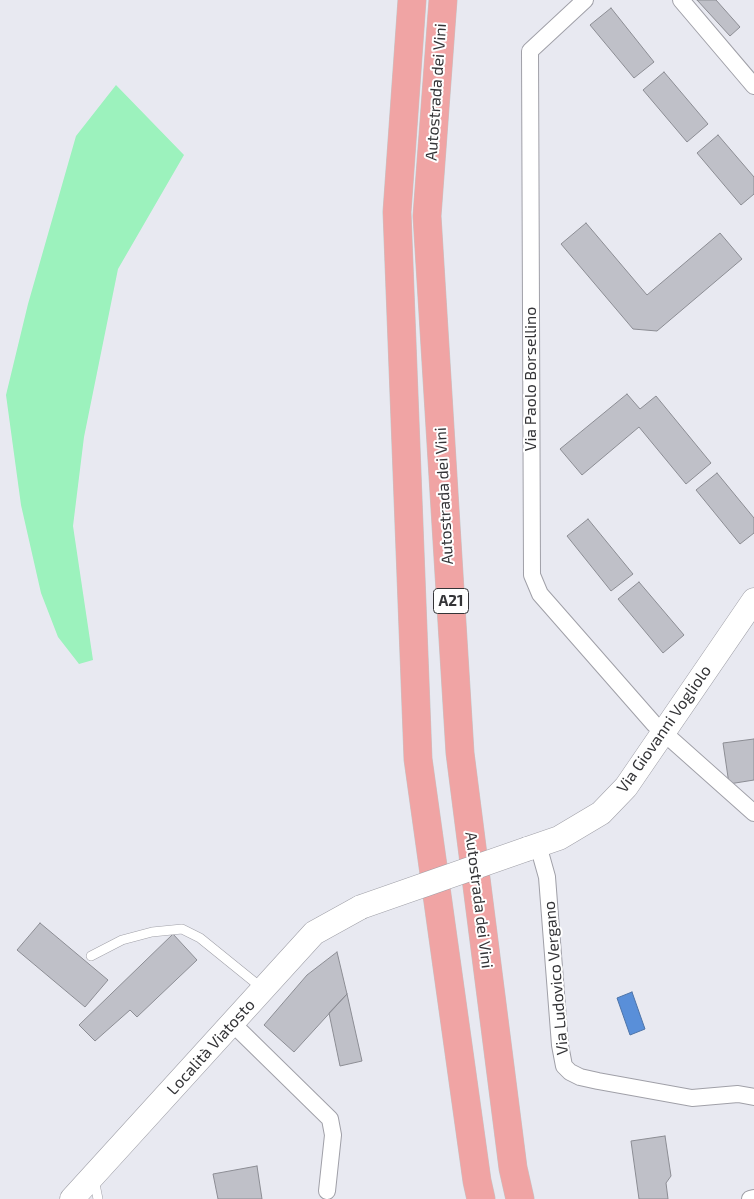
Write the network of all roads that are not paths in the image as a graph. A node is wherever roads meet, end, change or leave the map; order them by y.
1 (412, 0) edge
2 (443, 0) edge
3 (585, 0) edge
4 (681, 0) edge
5 (754, 86) edge
6 (754, 600) edge
7 (664, 733) junction
8 (754, 813) edge
9 (533, 847) junction
10 (360, 907) joint
11 (91, 956) dead end
12 (263, 989) junction
13 (232, 1023) junction
14 (754, 1097) edge
15 (96, 1188) edge
16 (327, 1191) dead end
17 (754, 1198) edge
18 (72, 1199) edge
19 (481, 1199) edge
20 (520, 1199) edge
21 (750, 1199) edge

1 - 19 highway, Autostrada dei Vini / A21
2 - 20 highway, Autostrada dei Vini / A21
3 - 7 street, Via Paolo Borsellino
4 - 5 street
6 - 7 street, Via Giovanni Vogliolo
7 - 8 street, Via Paolo Borsellino
7 - 9 street, Via Giovanni Vogliolo
9 - 10 street, Via Giovanni Vogliolo, bridge
9 - 14 street, Via Ludovico Vergano
10 - 12 street, Località Viatosto
11 - 12 lane
12 - 13 street, Località Viatosto
13 - 15 street, Località Viatosto
13 - 16 street
15 - 18 street, Località Viatosto
17 - 21 street

